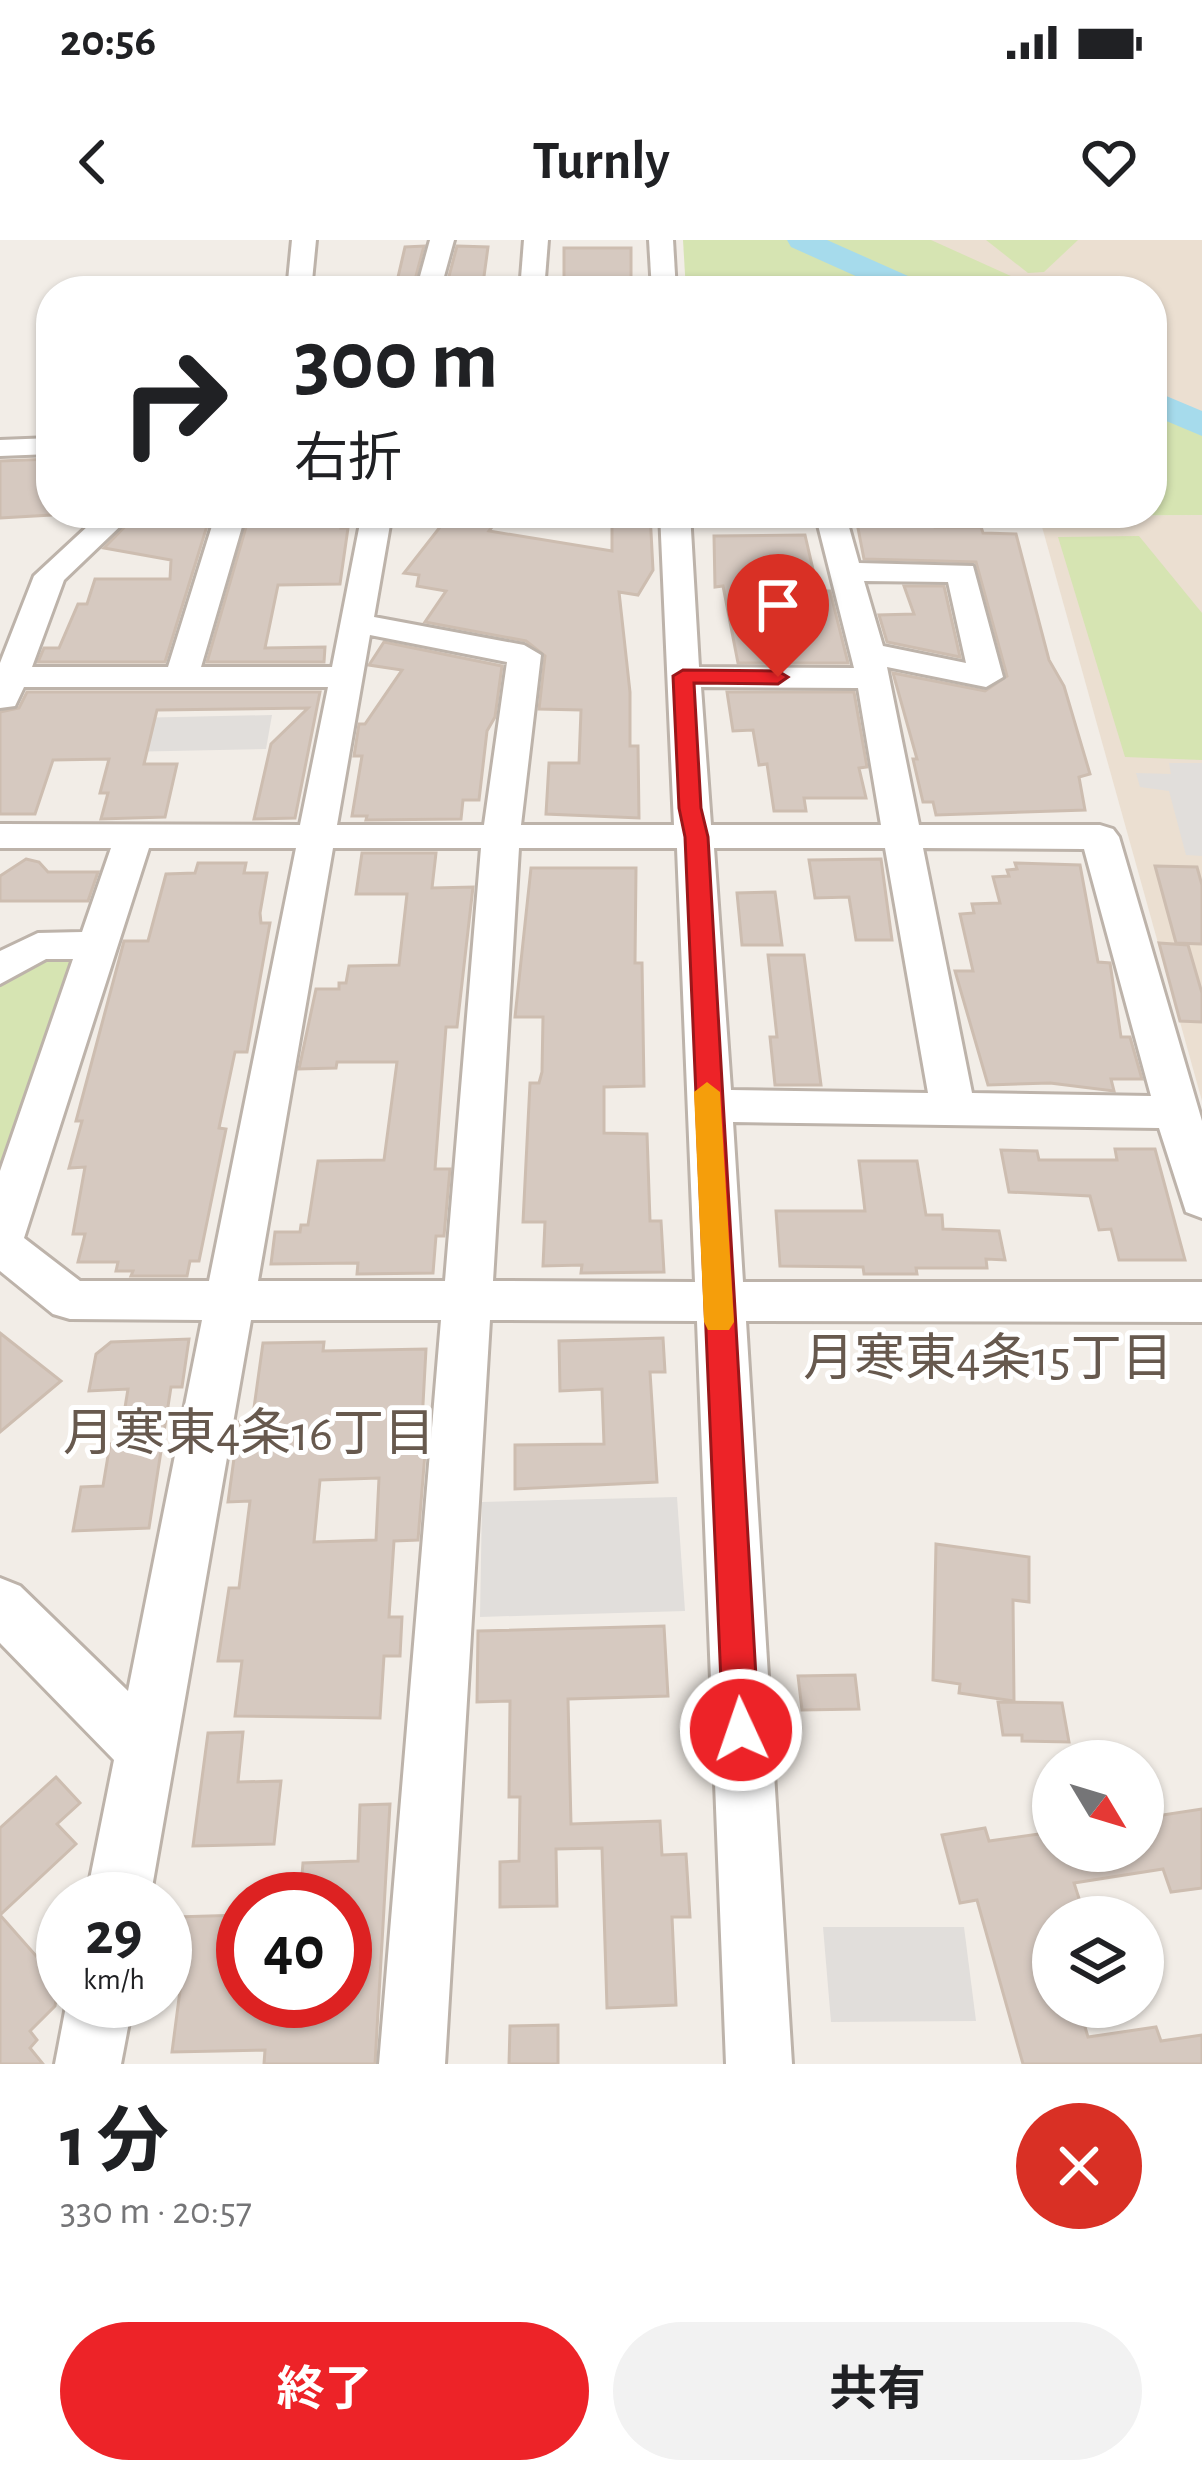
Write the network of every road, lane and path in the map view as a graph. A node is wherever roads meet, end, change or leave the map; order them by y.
1 (304, 240) edge
2 (442, 240) edge
3 (536, 240) edge
4 (661, 240) edge
5 (300, 276) edge
6 (432, 276) edge
7 (533, 276) edge
8 (663, 276) edge
9 (36, 447) edge
10 (0, 448) edge
11 (101, 528) edge
12 (226, 528) edge
13 (374, 528) edge
14 (676, 528) edge
15 (834, 528) edge
16 (846, 572) junction
17 (0, 617) edge
18 (34, 617) junction
19 (356, 623) junction
20 (870, 665) junction
21 (683, 676) junction
22 (181, 677) junction
23 (345, 677) junction
24 (6, 692) edge
25 (0, 836) edge
26 (134, 836) junction
27 (316, 837) junction
28 (501, 837) junction
29 (696, 837) junction
30 (902, 837) junction
31 (98, 945) junction
32 (0, 970) edge
33 (707, 1106) junction
34 (953, 1111) junction
35 (1178, 1112) junction
36 (1202, 1200) edge
37 (0, 1242) edge
38 (467, 1300) junction
39 (718, 1300) junction
40 (1202, 1301) edge
41 (226, 1302) junction
42 (0, 1604) edge
43 (145, 1749) junction
44 (123, 1872) edge
45 (95, 2028) edge
46 (88, 2064) edge
47 (412, 2064) edge
48 (759, 2064) edge

1 - 5 street
2 - 6 street
3 - 7 street
4 - 8 street
9 - 10 street
11 - 18 street
12 - 22 street
13 - 19 street
14 - 21 street
15 - 16 street
16 - 20 street
16 - 20 street
17 - 18 street
18 - 24 street
19 - 23 street
19 - 28 street
20 - 21 street
20 - 30 street
21 - 29 street
22 - 23 street
22 - 24 street
23 - 27 street
25 - 26 street
26 - 27 street
26 - 31 street
27 - 28 street
27 - 41 street
28 - 29 street
28 - 38 street
29 - 30 street
29 - 33 street
30 - 34 street
30 - 35 street
31 - 32 street
31 - 37 street
33 - 34 street
33 - 39 street
34 - 35 street
35 - 36 street
37 - 41 street
38 - 39 street
38 - 41 street
38 - 47 street
39 - 40 street
39 - 48 street
41 - 43 street
42 - 43 street
43 - 44 street
45 - 46 street

